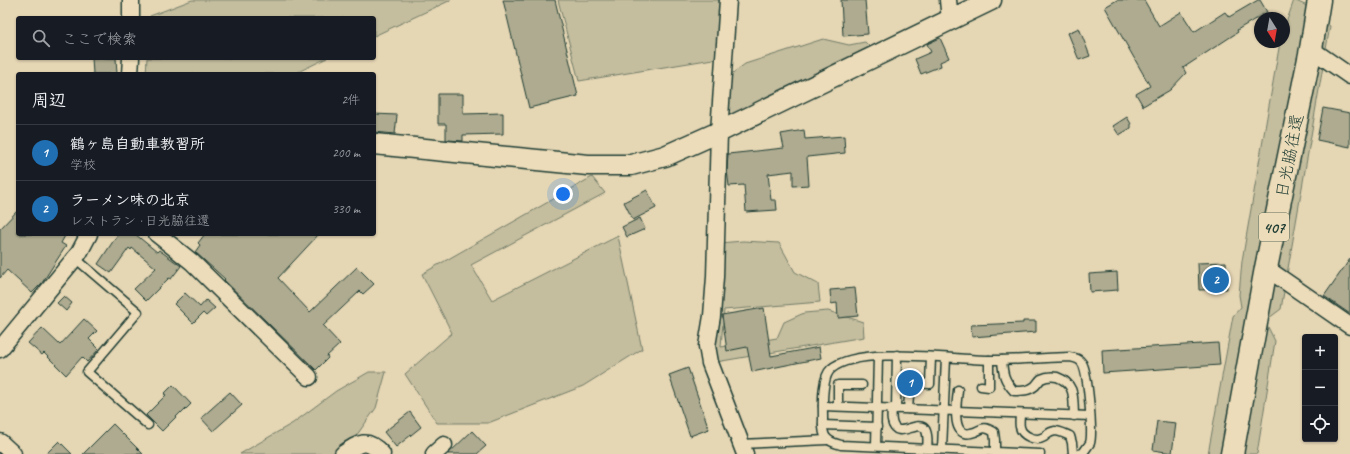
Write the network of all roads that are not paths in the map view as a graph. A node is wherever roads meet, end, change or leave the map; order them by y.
1 (131, 0) edge
2 (728, 0) edge
3 (948, 0) edge
4 (992, 0) edge
5 (1319, 0) edge
6 (131, 16) edge
7 (950, 20) junction
8 (1311, 49) junction
9 (131, 60) edge
10 (130, 72) edge
11 (1350, 76) edge
12 (720, 132) junction
13 (376, 144) edge
14 (88, 236) edge
15 (160, 236) edge
16 (74, 258) junction
17 (1266, 268) junction
18 (1350, 326) edge
19 (0, 349) edge
20 (878, 356) junction
21 (897, 356) junction
22 (931, 357) junction
23 (946, 358) junction
24 (989, 360) junction
25 (1002, 360) junction
26 (309, 377) dead end
27 (862, 385) dead end
28 (981, 386) dead end
29 (958, 390) dead end
30 (823, 406) junction
31 (838, 406) junction
32 (878, 408) junction
33 (894, 408) junction
34 (908, 409) junction
35 (943, 411) junction
36 (957, 411) junction
37 (1020, 414) junction
38 (1074, 416) junction
39 (1090, 416) junction
40 (148, 425) dead end
41 (823, 425) junction
42 (877, 427) junction
43 (828, 440) junction
44 (0, 442) edge
45 (876, 446) junction
46 (743, 449) edge
47 (927, 449) junction
48 (942, 449) junction
49 (995, 452) junction
50 (13, 454) edge
51 (343, 454) edge
52 (382, 454) edge
53 (1040, 454) edge
54 (1073, 454) edge
55 (1079, 454) edge
56 (1232, 454) edge

1 - 6 street
2 - 12 street
3 - 7 street
4 - 7 street
5 - 8 highway, 日光脇往還 / 407
7 - 12 street
8 - 11 street
8 - 17 highway, 日光脇往還 / 407
9 - 10 street
12 - 13 street
12 - 46 street
14 - 16 street
15 - 26 street
16 - 19 street
16 - 40 lane
17 - 18 street
17 - 56 highway, 日光脇往還 / 407
20 - 21 lane
20 - 30 lane
20 - 32 lane
21 - 22 lane
21 - 33 lane
22 - 23 lane
22 - 34 lane
23 - 24 lane
23 - 35 lane
24 - 25 lane
24 - 28 lane
25 - 38 lane
25 - 39 lane
27 - 31 lane
29 - 36 lane
30 - 31 lane
30 - 41 lane
31 - 32 lane
32 - 33 lane
32 - 42 lane
33 - 34 lane
33 - 47 lane
34 - 35 lane
35 - 36 lane
35 - 48 lane
36 - 37 lane
36 - 49 lane
37 - 38 lane
37 - 54 lane
38 - 39 lane
39 - 55 lane
41 - 42 lane
41 - 43 lane
42 - 45 lane
43 - 45 lane
43 - 46 lane
44 - 50 street
45 - 47 lane
47 - 48 lane
48 - 49 lane
49 - 53 lane
51 - 52 street

